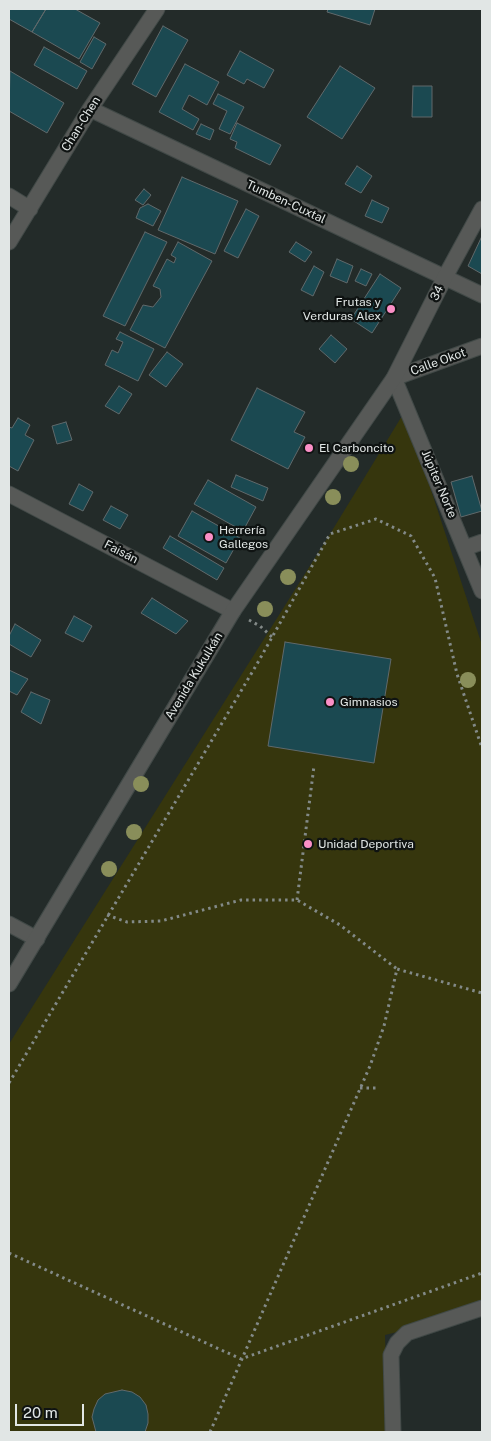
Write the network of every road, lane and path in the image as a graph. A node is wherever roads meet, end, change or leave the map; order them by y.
1 (157, 9) edge
2 (90, 109) junction
3 (9, 196) edge
4 (30, 209) junction
5 (482, 209) edge
6 (9, 242) edge
7 (445, 277) junction
8 (482, 295) edge
9 (482, 346) edge
10 (394, 378) junction
11 (9, 494) edge
12 (482, 542) edge
13 (465, 548) junction
14 (482, 591) edge
15 (233, 611) junction
16 (272, 637) junction
17 (482, 748) edge
18 (314, 766) dead end
19 (297, 900) junction
20 (107, 915) junction
21 (9, 924) edge
22 (37, 939) junction
23 (396, 970) junction
24 (9, 984) edge
25 (482, 993) edge
26 (9, 1084) edge
27 (360, 1088) junction
28 (379, 1088) dead end
29 (9, 1253) edge
30 (482, 1273) edge
31 (482, 1308) edge
32 (241, 1359) junction
33 (210, 1432) edge
34 (393, 1432) edge

1 - 2 street, Chan-Chen
2 - 4 street, Chan-Chen
2 - 7 street, Tumben-Cuxtal
3 - 4 street
4 - 6 street, Chan-Chen
5 - 7 street, 34
7 - 8 street, Tumben-Cuxtal
7 - 10 street, 34
9 - 10 street, Calle Okot
10 - 13 street, Júpiter Norte
10 - 15 street, Avenida Kukulkán
11 - 15 street, Faisán
12 - 13 street
13 - 14 street, Júpiter Norte
15 - 16 path
15 - 22 street, Avenida Kukulkán
16 - 17 path
16 - 20 path
18 - 19 path
19 - 20 path
19 - 23 path
20 - 26 path
21 - 22 street
22 - 24 street, Avenida Kukulkán
23 - 25 path
23 - 27 path
27 - 28 path
27 - 32 path
29 - 32 path
30 - 32 path
31 - 34 street
32 - 33 path

